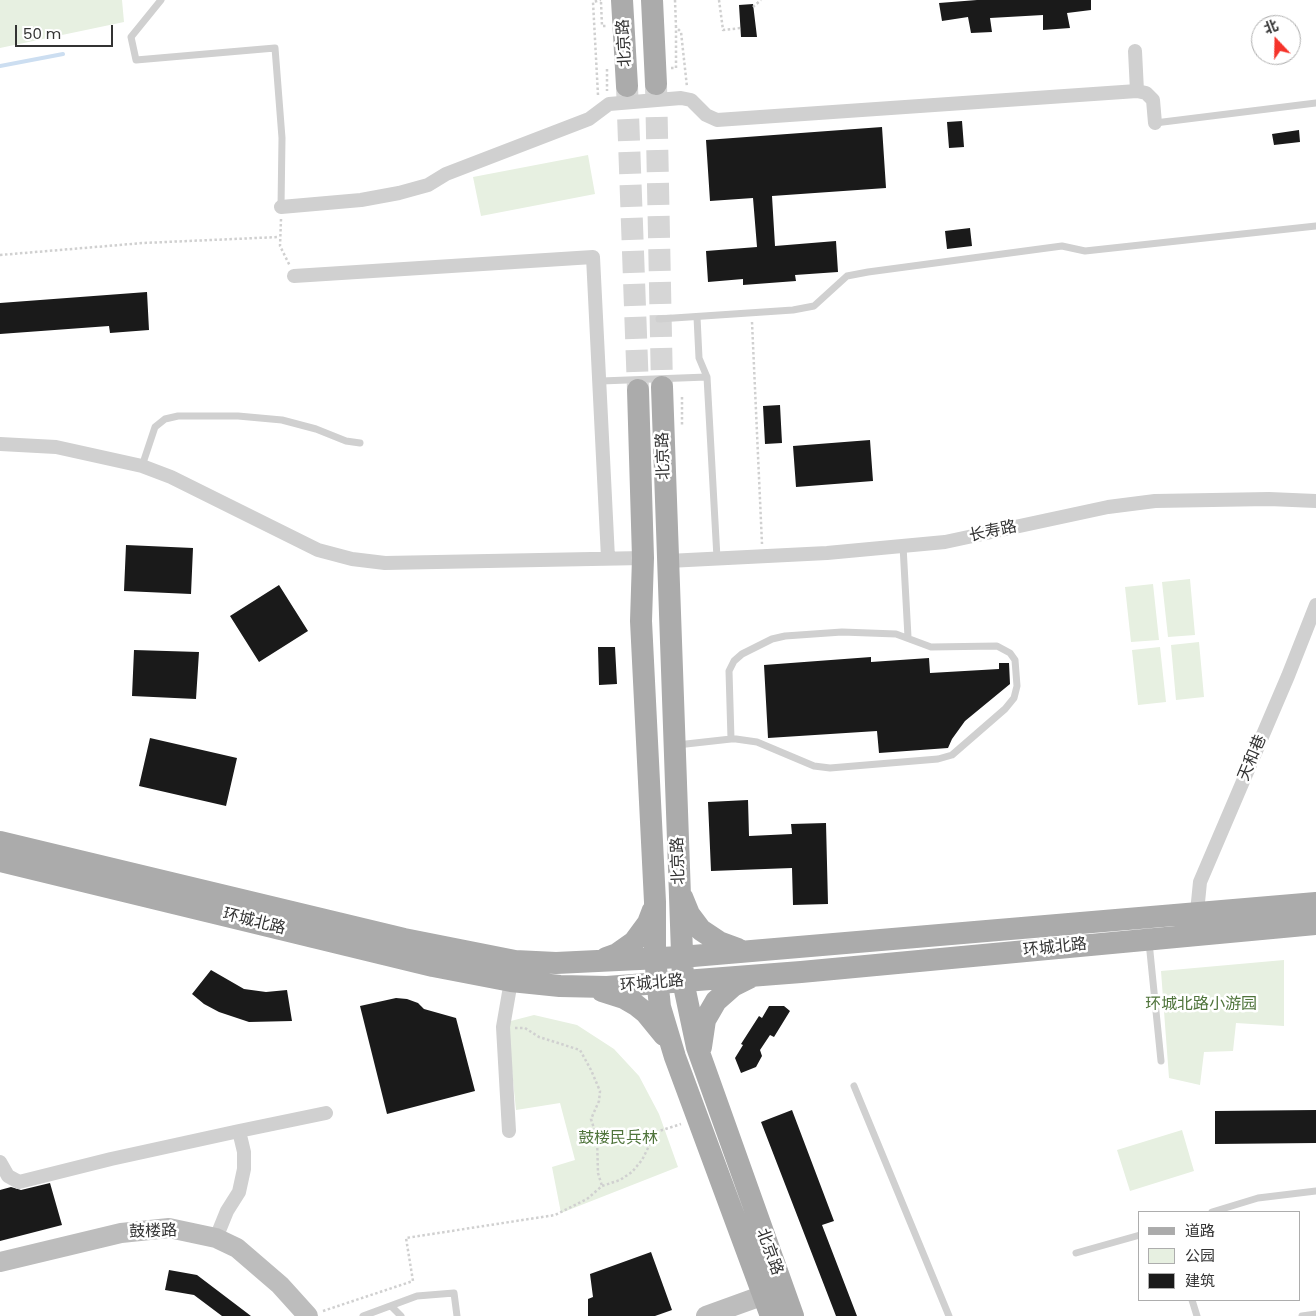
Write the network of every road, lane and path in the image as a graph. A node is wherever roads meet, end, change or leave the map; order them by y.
1 (161, 0) edge
2 (652, 0) edge
3 (675, 0) edge
4 (719, 0) edge
5 (761, 0) edge
6 (608, 1) edge
7 (754, 6) dead end
8 (607, 26) dead end
9 (676, 27) junction
10 (741, 28) dead end
11 (1135, 51) dead end
12 (663, 76) joint
13 (627, 86) tunnel mouth
14 (1137, 91) junction
15 (691, 100) junction
16 (1316, 103) edge
17 (603, 108) junction
18 (1155, 123) joint
19 (281, 207) junction
20 (1316, 226) edge
21 (280, 236) junction
22 (0, 255) edge
23 (294, 276) joint
24 (752, 313) junction
25 (697, 317) junction
26 (659, 319) dead end
27 (707, 378) junction
28 (601, 381) junction
29 (662, 387) tunnel mouth
30 (638, 390) tunnel mouth
31 (360, 443) dead end
32 (0, 444) edge
33 (142, 466) junction
34 (1316, 501) edge
35 (903, 546) junction
36 (762, 556) junction
37 (608, 558) junction
38 (643, 558) junction
39 (716, 558) junction
40 (668, 561) junction
41 (1316, 605) edge
42 (908, 637) junction
43 (731, 740) junction
44 (674, 745) junction
45 (0, 842) edge
46 (0, 860) edge
47 (680, 892) junction
48 (655, 902) junction
49 (1316, 903) edge
50 (1197, 912) junction
51 (1316, 924) edge
52 (1149, 939) junction
53 (749, 950) junction
54 (681, 957) junction
55 (655, 958) junction
56 (598, 961) junction
57 (759, 975) junction
58 (511, 981) junction
59 (683, 981) junction
60 (657, 983) junction
61 (582, 987) junction
62 (503, 1027) junction
63 (675, 1057) junction
64 (1161, 1061) dead end
65 (702, 1063) junction
66 (854, 1086) dead end
67 (326, 1113) dead end
68 (699, 1118) junction
69 (239, 1131) junction
70 (509, 1131) dead end
71 (0, 1162) edge
72 (602, 1186) junction
73 (1316, 1191) edge
74 (1215, 1211) edge
75 (1138, 1235) edge
76 (216, 1238) junction
77 (1076, 1254) dead end
78 (0, 1262) edge
79 (0, 1272) edge
80 (1192, 1301) edge
81 (768, 1305) edge
82 (391, 1306) junction
83 (313, 1314) edge
84 (1316, 1314) edge
85 (295, 1316) edge
86 (364, 1316) edge
87 (400, 1316) edge
88 (457, 1316) edge
89 (706, 1316) edge
90 (734, 1316) edge
91 (793, 1316) edge
92 (949, 1316) edge
93 (1197, 1316) edge
94 (1302, 1316) edge

1 - 19 lane
2 - 12 main road, 北京路
3 - 9 path
4 - 10 path
5 - 7 path
6 - 8 path
6 - 13 main road, 北京路
6 - 17 path
9 - 12 path
9 - 15 path
11 - 14 street
14 - 15 street
14 - 18 street
15 - 17 street
16 - 18 lane
17 - 19 street
19 - 21 path
20 - 24 lane
21 - 22 path
21 - 23 path
23 - 28 street
24 - 25 lane
24 - 36 path
25 - 26 lane
25 - 27 lane
27 - 28 lane
27 - 39 lane
28 - 37 street
29 - 40 main road, 北京路
30 - 38 main road, 北京路
31 - 33 lane
32 - 33 street
33 - 37 street
34 - 35 street, 长寿路
35 - 36 street, 长寿路
35 - 42 lane
36 - 39 street, 长寿路
37 - 38 street
38 - 48 main road, 北京路
39 - 40 street, 长寿路
40 - 44 main road, 北京路
41 - 50 street, 天和巷
42 - 43 lane
42 - 43 lane
43 - 44 lane
44 - 47 main road, 北京路
45 - 56 main road, 环城北路
46 - 58 main road, 环城北路
47 - 53 main road
47 - 54 main road, 北京路
48 - 55 main road, 北京路
48 - 56 main road
49 - 50 main road, 环城北路
50 - 53 main road, 环城北路
51 - 52 main road, 环城北路
52 - 57 main road, 环城北路
52 - 64 lane
53 - 54 main road, 环城北路
54 - 55 main road, 环城北路
54 - 59 main road, 北京路
55 - 56 main road, 环城北路
55 - 60 main road, 北京路
57 - 59 main road, 环城北路
57 - 65 main road
58 - 61 main road, 环城北路
58 - 62 street
59 - 60 main road, 环城北路
59 - 65 main road, 北京路
60 - 61 main road, 环城北路
60 - 63 main road, 北京路
61 - 63 main road
62 - 70 street
62 - 72 path
63 - 68 main road, 北京路
65 - 91 main road, 北京路
66 - 92 lane
67 - 69 street
68 - 72 path
68 - 81 main road, 北京路
69 - 71 street
69 - 76 street
72 - 83 path
73 - 74 lane
75 - 77 lane
76 - 78 main road, 鼓楼路
76 - 83 main road, 鼓楼路
79 - 85 main road, 鼓楼路
80 - 93 lane
81 - 89 main road
81 - 90 main road
82 - 86 lane
82 - 87 lane
82 - 88 lane
84 - 94 lane

